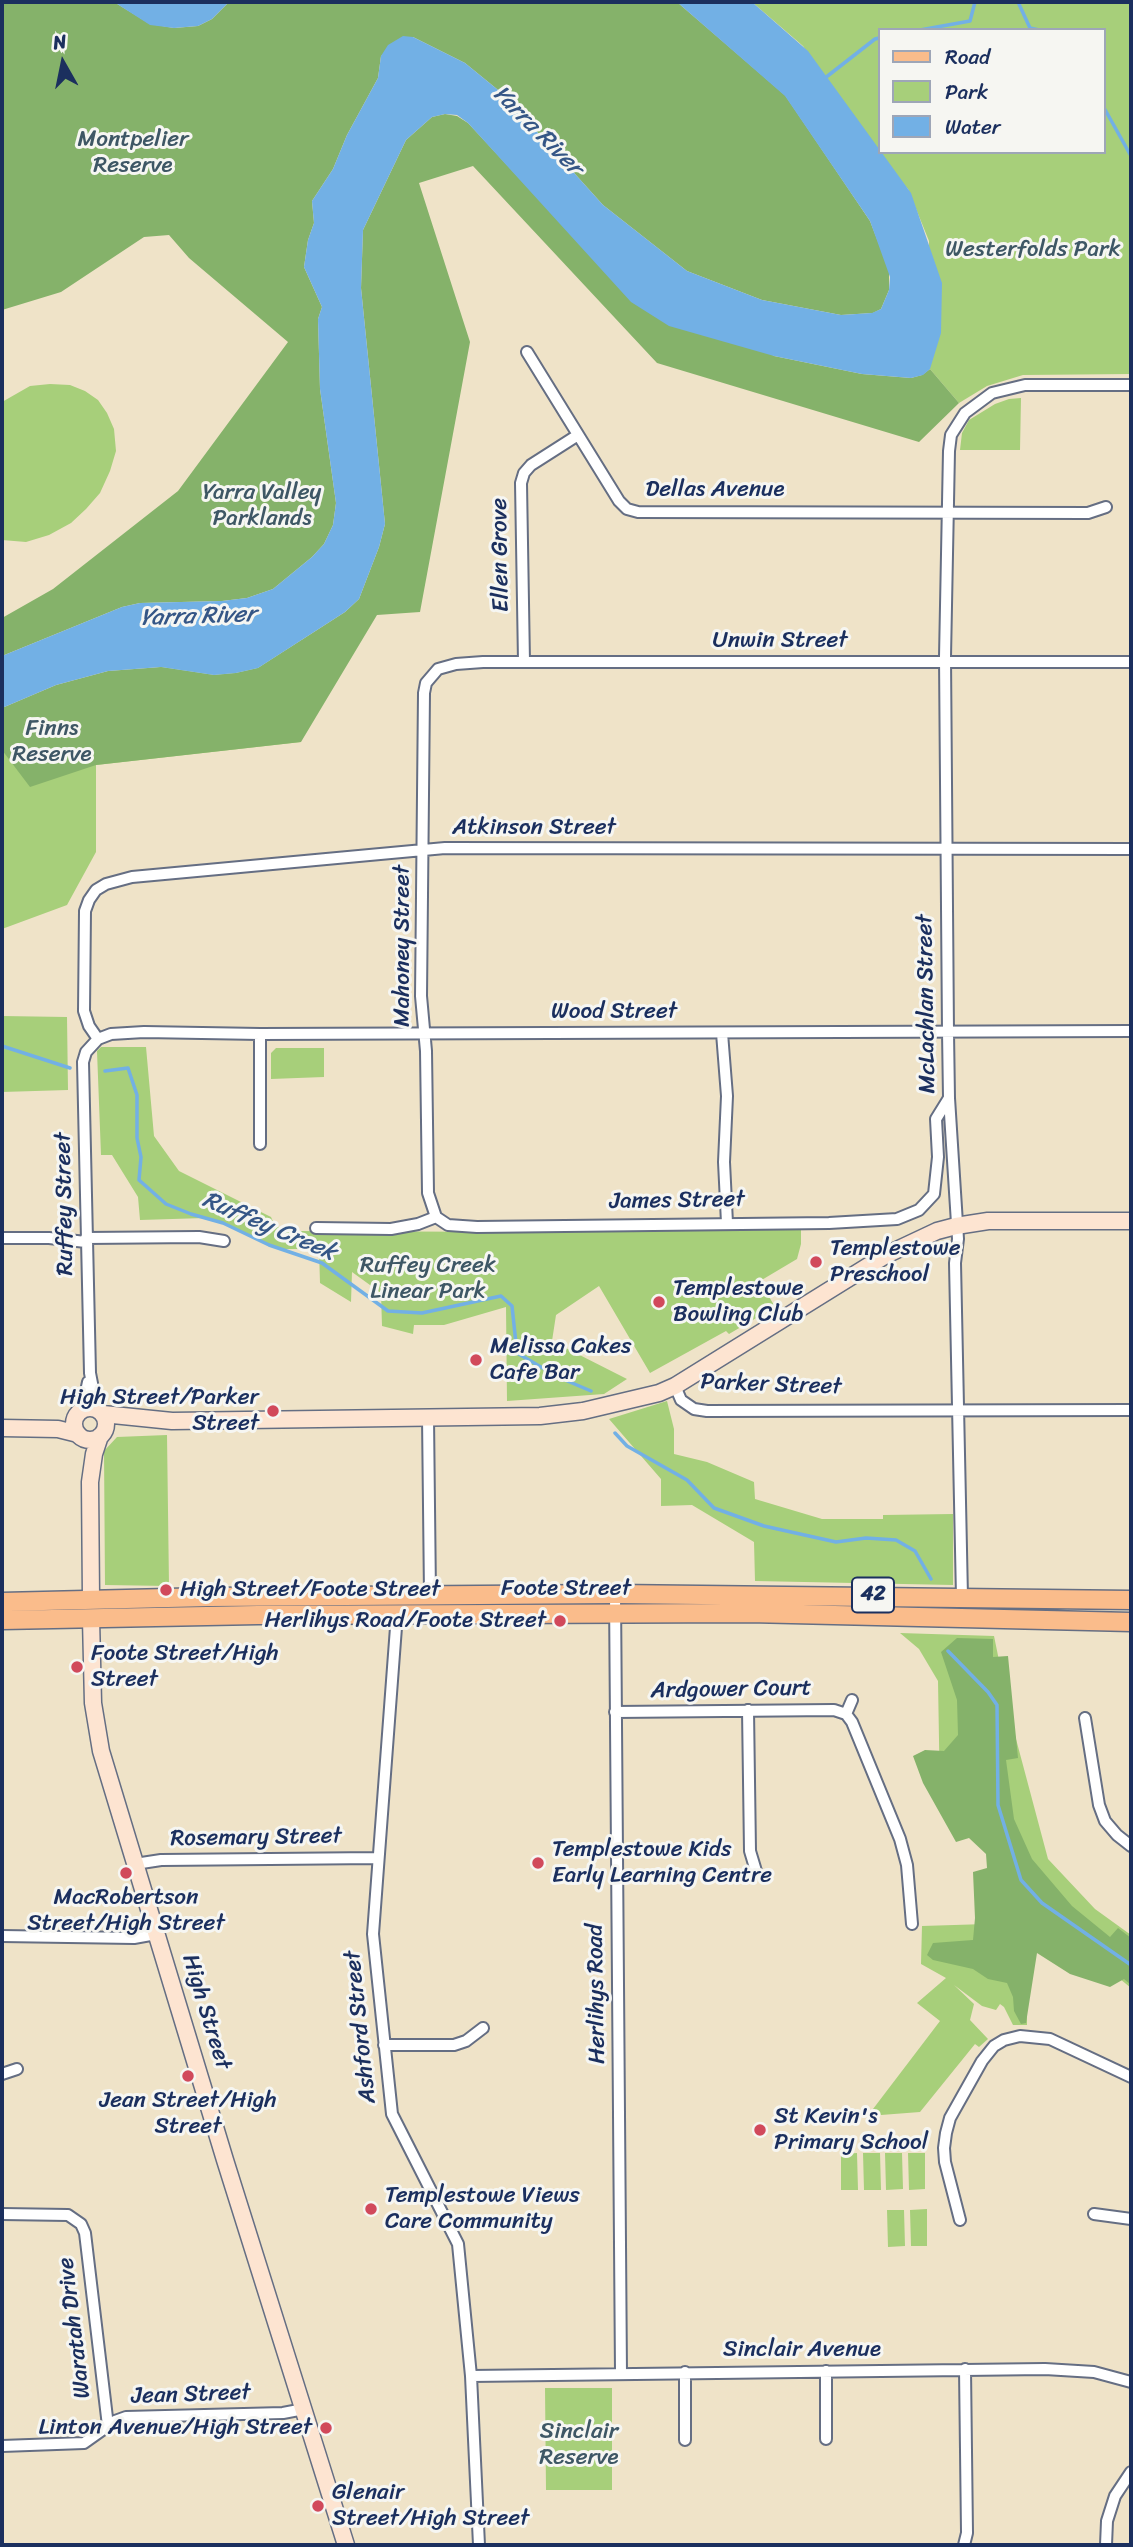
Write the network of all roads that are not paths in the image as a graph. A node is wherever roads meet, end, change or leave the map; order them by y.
1 (527, 352) dead end
2 (1131, 385) edge
3 (578, 435) junction
4 (1106, 507) dead end
5 (947, 513) junction
6 (524, 662) junction
7 (945, 662) junction
8 (1131, 662) edge
9 (431, 675) joint
10 (946, 849) junction
11 (1131, 849) edge
12 (424, 851) junction
13 (1131, 1031) edge
14 (948, 1032) junction
15 (423, 1033) junction
16 (722, 1033) junction
17 (260, 1034) junction
18 (98, 1039) junction
19 (949, 1098) junction
20 (260, 1144) dead end
21 (436, 1217) junction
22 (1131, 1221) edge
23 (727, 1223) junction
24 (956, 1226) junction
25 (316, 1228) dead end
26 (2, 1238) edge
27 (86, 1238) junction
28 (224, 1241) dead end
29 (675, 1386) junction
30 (958, 1409) junction
31 (1131, 1410) edge
32 (89, 1412) junction
33 (428, 1417) junction
34 (2, 1418) edge
35 (172, 1420) junction
36 (2, 1428) edge
37 (79, 1435) junction
38 (102, 1435) junction
39 (90, 1482) junction
40 (615, 1594) junction
41 (430, 1595) junction
42 (962, 1597) junction
43 (91, 1599) junction
44 (1131, 1600) edge
45 (2, 1602) edge
46 (615, 1613) junction
47 (397, 1614) junction
48 (961, 1618) junction
49 (91, 1619) junction
50 (2, 1620) edge
51 (1131, 1622) edge
52 (852, 1700) dead end
53 (748, 1710) junction
54 (615, 1712) junction
55 (846, 1714) junction
56 (1085, 1718) dead end
57 (1131, 1846) edge
58 (378, 1858) junction
59 (135, 1864) junction
60 (756, 1871) dead end
61 (912, 1924) dead end
62 (156, 1934) junction
63 (2, 1936) edge
64 (483, 2028) dead end
65 (384, 2045) junction
66 (18, 2069) dead end
67 (2, 2074) edge
68 (1131, 2077) edge
69 (2, 2214) edge
70 (1094, 2214) dead end
71 (1131, 2219) edge
72 (960, 2220) dead end
73 (965, 2370) junction
74 (826, 2371) junction
75 (685, 2372) junction
76 (621, 2374) junction
77 (471, 2376) junction
78 (1131, 2382) edge
79 (304, 2409) junction
80 (108, 2426) junction
81 (826, 2439) dead end
82 (685, 2440) dead end
83 (2, 2446) edge
84 (1131, 2472) edge
85 (346, 2545) edge
86 (479, 2545) edge
87 (964, 2545) edge
88 (1106, 2545) edge

1 - 3 street, Dellas Avenue
2 - 5 street, McLachlan Street
3 - 5 street, Dellas Avenue
3 - 6 street, Ellen Grove
4 - 5 street, Dellas Avenue
5 - 7 street, McLachlan Street
6 - 7 street, Unwin Street
6 - 9 street, Unwin Street
7 - 8 street, Unwin Street
7 - 10 street, McLachlan Street
9 - 12 street, Mahoney Street
10 - 11 street, Atkinson Street
10 - 12 street, Atkinson Street
10 - 14 street, McLachlan Street
12 - 15 street, Mahoney Street
12 - 18 street, Atkinson Street
13 - 14 street, Wood Street
14 - 16 street, Wood Street
14 - 19 street, McLachlan Street
15 - 16 street, Wood Street
15 - 17 street, Wood Street
15 - 21 street, Mahoney Street
16 - 23 street
17 - 18 street, Wood Street
17 - 20 street
18 - 27 street, Ruffey Street
19 - 23 street, James Street
19 - 24 street, McLachlan Street
21 - 23 street, James Street
21 - 25 street
22 - 24 main road
24 - 29 main road
24 - 30 street, McLachlan Street
26 - 27 street
27 - 28 street
27 - 32 street, Ruffey Street
29 - 30 street, Parker Street
29 - 33 main road, Parker Street
30 - 31 street, Parker Street
30 - 42 street, McLachlan Street
32 - 34 main road, Parker Street
32 - 35 main road, Parker Street
32 - 37 main road
32 - 38 main road
33 - 35 main road, Parker Street
33 - 41 street
35 - 38 main road, Parker Street
36 - 37 main road
37 - 38 main road
37 - 39 main road, High Street
38 - 39 main road, High Street
39 - 43 main road, High Street
40 - 41 main road, Foote Street / 42
40 - 42 main road, Foote Street / 42
40 - 46 street, Herlihys Road
41 - 43 main road, Foote Street / 42
42 - 44 main road, Foote Street / 42
42 - 48 main road
43 - 45 main road, Foote Street / 42
43 - 49 main road, High Street
46 - 47 main road, Foote Street / 42
46 - 48 main road, Foote Street / 42
46 - 54 street, Herlihys Road
47 - 49 main road, Foote Street / 42
47 - 58 street, Ashford Street
48 - 51 main road, Foote Street / 42
49 - 50 main road, Foote Street / 42
49 - 59 main road, High Street
52 - 55 street
53 - 54 street, Ardgower Court
53 - 55 street, Ardgower Court
53 - 60 street
54 - 76 street, Herlihys Road
55 - 61 street
56 - 57 street
58 - 59 street, Rosemary Street
58 - 65 street, Ashford Street
59 - 62 main road, High Street
62 - 63 street
62 - 79 main road, High Street
64 - 65 street
65 - 77 street, Ashford Street
66 - 67 street
68 - 72 street
69 - 80 street, Waratah Drive
70 - 71 street
73 - 74 street, Sinclair Avenue
73 - 78 street, Sinclair Avenue
73 - 87 street
74 - 75 street, Sinclair Avenue
74 - 81 street
75 - 76 street, Sinclair Avenue
75 - 82 street
76 - 77 street, Sinclair Avenue
77 - 86 street, Ashford Street
79 - 80 street, Jean Street
79 - 85 main road, High Street
80 - 83 street, Jean Street
84 - 88 street

